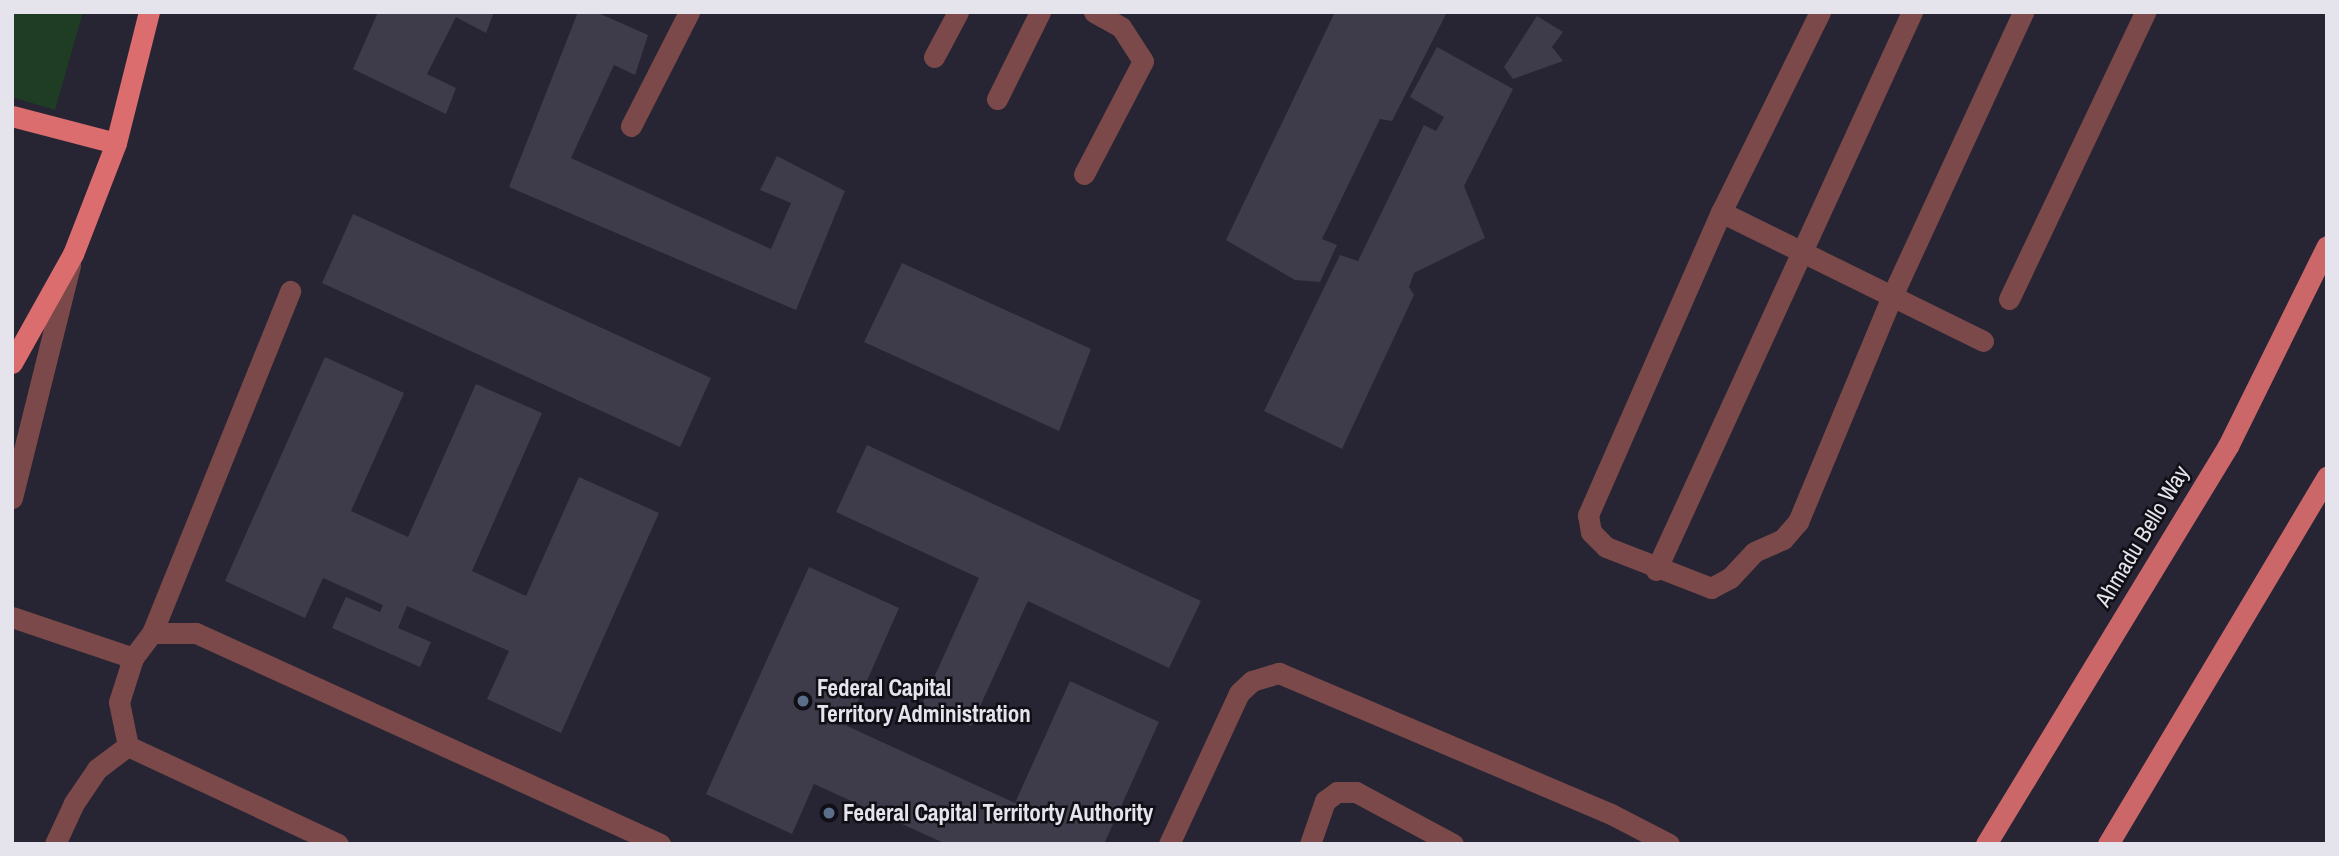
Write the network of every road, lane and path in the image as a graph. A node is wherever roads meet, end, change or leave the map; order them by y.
1 (149, 12) edge
2 (690, 12) edge
3 (958, 12) edge
4 (1040, 12) edge
5 (1094, 12) edge
6 (1820, 12) edge
7 (1912, 12) edge
8 (2023, 12) edge
9 (2145, 12) edge
10 (934, 57) dead end
11 (997, 99) dead end
12 (12, 116) edge
13 (631, 126) dead end
14 (116, 143) junction
15 (1084, 174) dead end
16 (1721, 212) junction
17 (2327, 246) edge
18 (1805, 253) junction
19 (73, 254) junction
20 (290, 290) dead end
21 (1892, 296) junction
22 (2008, 299) dead end
23 (1983, 341) dead end
24 (12, 363) edge
25 (2327, 476) edge
26 (12, 498) edge
27 (1656, 570) junction
28 (12, 617) edge
29 (152, 633) junction
30 (133, 659) junction
31 (128, 746) junction
32 (614, 835) edge
33 (55, 844) edge
34 (338, 844) edge
35 (660, 844) edge
36 (1168, 844) edge
37 (1310, 844) edge
38 (1453, 844) edge
39 (1669, 844) edge
40 (1986, 844) edge
41 (2108, 844) edge

1 - 14 highway
2 - 13 lane
3 - 10 lane
4 - 11 lane
5 - 15 lane
6 - 16 lane
7 - 18 lane
8 - 21 lane
9 - 22 lane
12 - 14 highway
14 - 19 highway
16 - 18 lane
16 - 27 lane
17 - 40 main road, Ahmadu Bello Way
18 - 21 lane
18 - 27 lane
19 - 24 highway
19 - 26 lane
20 - 29 lane
21 - 23 lane
21 - 27 lane
25 - 41 main road
28 - 30 lane
29 - 30 lane
29 - 32 lane
30 - 31 lane
31 - 33 lane
31 - 34 lane
32 - 35 lane
36 - 39 lane
37 - 38 lane

